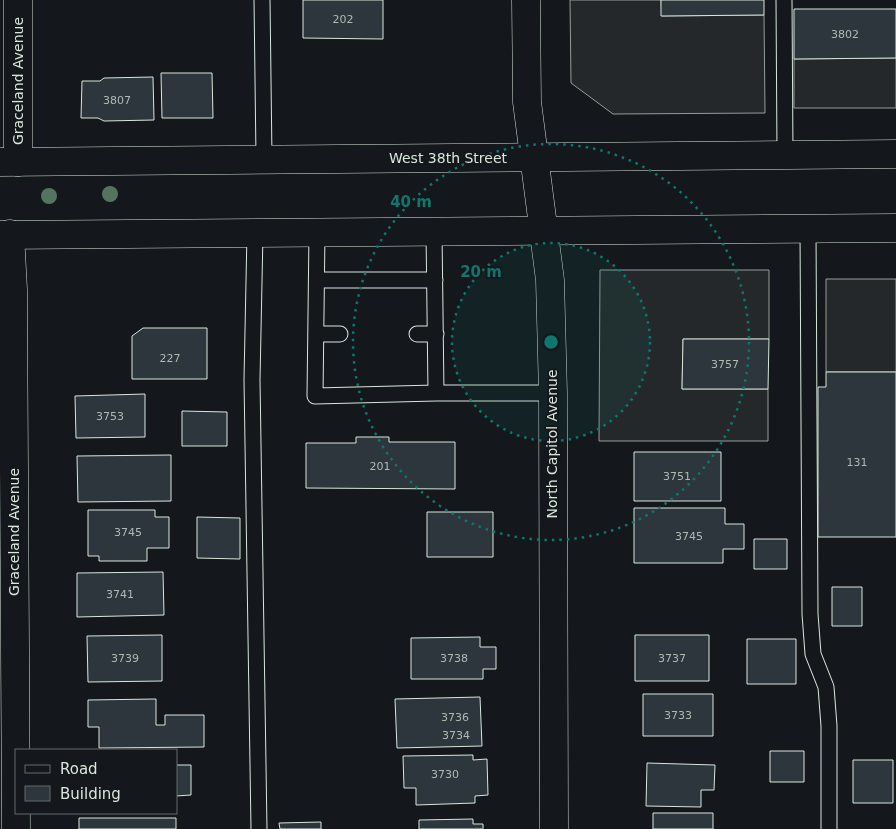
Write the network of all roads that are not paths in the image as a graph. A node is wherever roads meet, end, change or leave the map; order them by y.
1 (18, 0) edge
2 (262, 0) edge
3 (526, 0) edge
4 (784, 0) edge
5 (896, 154) edge
6 (785, 155) junction
7 (264, 158) junction
8 (534, 159) junction
9 (9, 162) edge
10 (808, 228) junction
11 (896, 228) edge
12 (434, 231) junction
13 (544, 231) junction
14 (317, 232) junction
15 (255, 233) junction
16 (5, 234) edge
17 (317, 280) junction
18 (435, 280) junction
19 (316, 334) junction
20 (340, 334) dead end
21 (417, 334) dead end
22 (436, 334) junction
23 (436, 393) junction
24 (552, 393) junction
25 (16, 749) edge
26 (16, 814) edge
27 (16, 829) edge
28 (259, 829) edge
29 (554, 829) edge
30 (829, 829) edge

1 - 9 main road, Graceland Avenue
2 - 7 lane
3 - 8 main road, North Capitol Avenue
4 - 6 lane
5 - 6 main road, West 38th Street
6 - 8 main road, West 38th Street
7 - 8 main road, West 38th Street
7 - 9 main road, West 38th Street
8 - 13 main road, North Capitol Avenue
10 - 11 main road
10 - 13 main road
10 - 30 lane
12 - 13 main road
12 - 14 main road
12 - 18 lane
13 - 24 main road, North Capitol Avenue
14 - 15 main road
14 - 17 lane
15 - 16 main road
15 - 28 lane
16 - 25 main road, Graceland Avenue
17 - 18 lane
17 - 19 lane
18 - 22 lane
19 - 20 lane
19 - 23 lane
21 - 22 lane
22 - 23 lane
23 - 24 lane
24 - 29 main road, North Capitol Avenue
26 - 27 main road, Graceland Avenue

